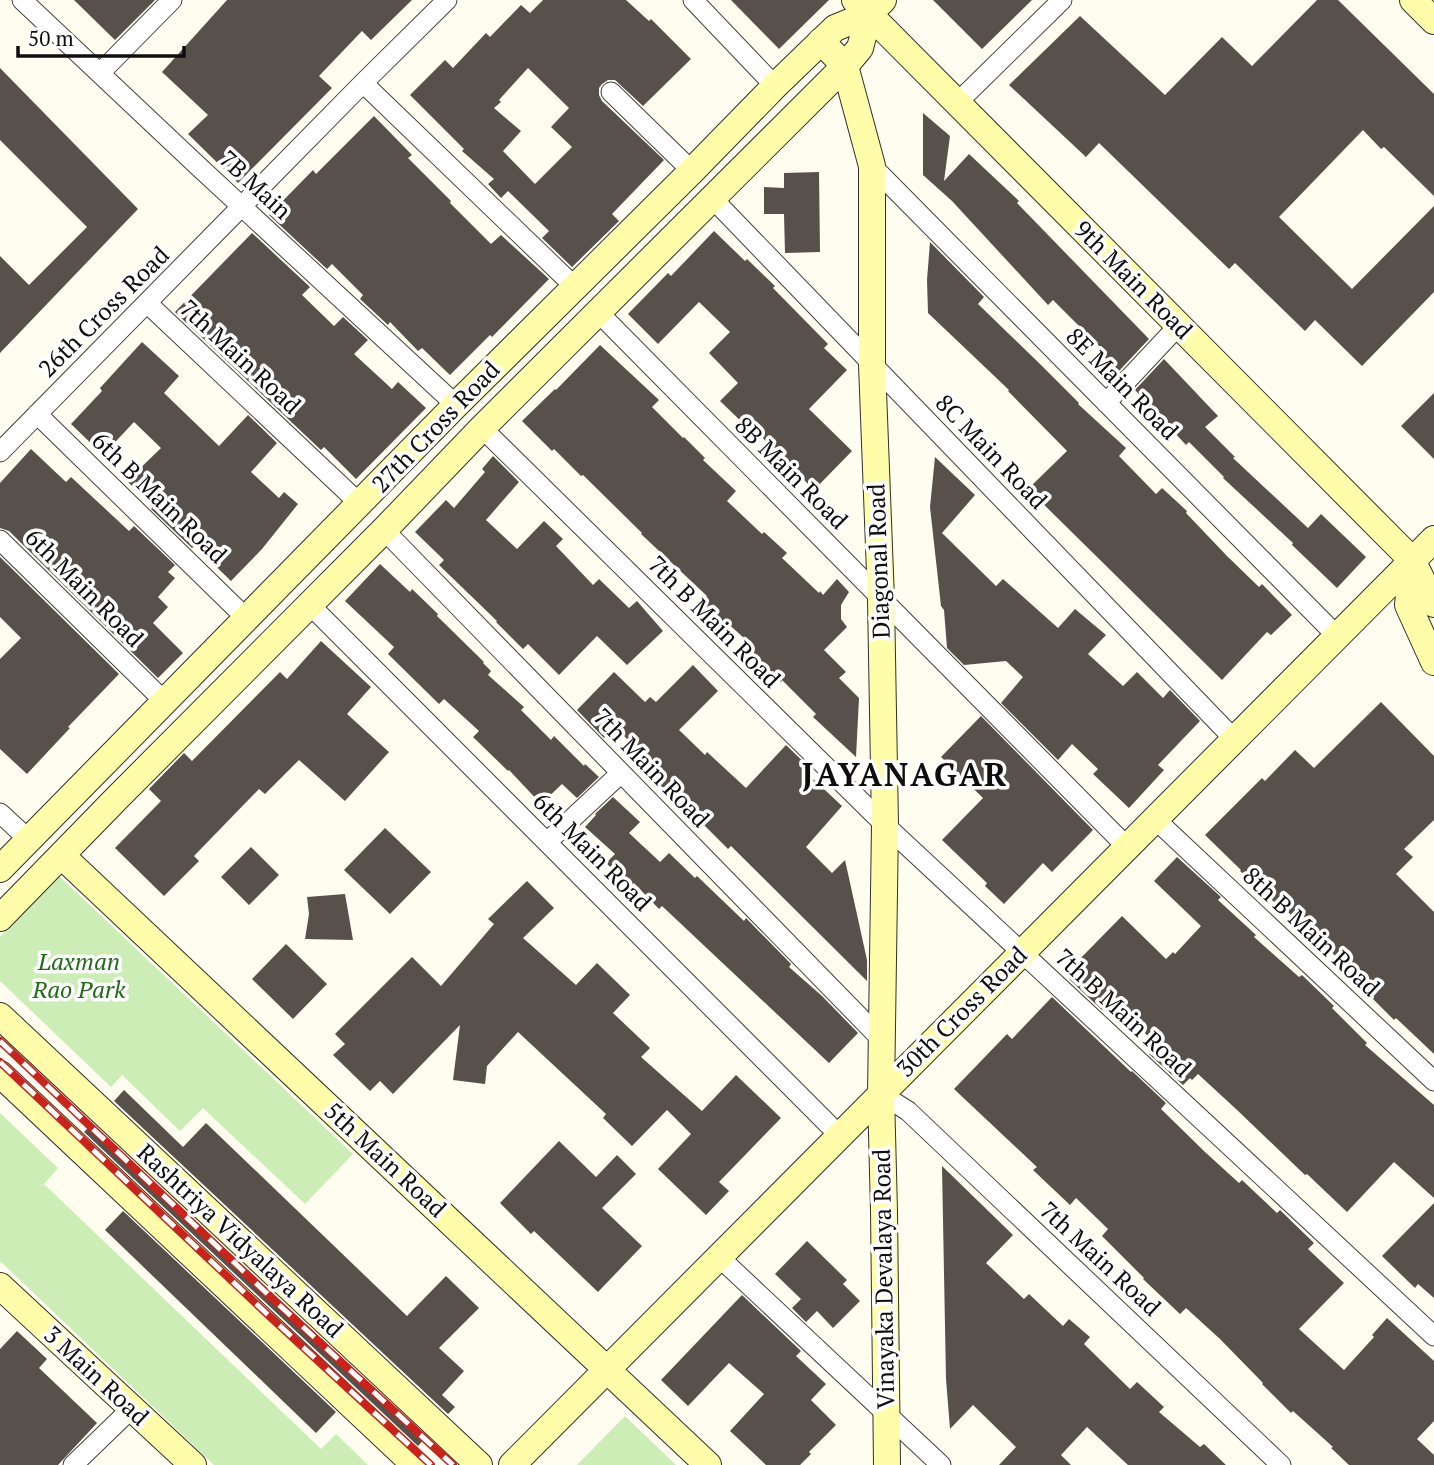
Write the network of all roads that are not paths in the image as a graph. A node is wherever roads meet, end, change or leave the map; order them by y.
1 (22, 0) edge
2 (172, 0) edge
3 (447, 0) edge
4 (693, 0) edge
5 (1062, 0) edge
6 (1413, 0) edge
7 (869, 5) edge
8 (1434, 21) edge
9 (821, 41) junction
10 (845, 66) junction
11 (100, 73) junction
12 (363, 83) junction
13 (775, 86) junction
14 (611, 92) dead end
15 (957, 103) junction
16 (872, 166) junction
17 (692, 171) junction
18 (713, 199) junction
19 (242, 206) junction
20 (575, 287) junction
21 (147, 303) junction
22 (598, 312) junction
23 (1179, 325) junction
24 (872, 365) junction
25 (1106, 403) junction
26 (456, 405) junction
27 (37, 414) junction
28 (482, 428) junction
29 (0, 452) edge
30 (360, 504) junction
31 (384, 530) junction
32 (1434, 539) edge
33 (0, 540) edge
34 (1412, 560) junction
35 (881, 600) junction
36 (309, 604) junction
37 (1434, 604) edge
38 (246, 618) junction
39 (1337, 636) junction
40 (1434, 662) edge
41 (164, 701) junction
42 (1234, 739) junction
43 (621, 773) junction
44 (0, 813) edge
45 (1155, 819) junction
46 (885, 825) junction
47 (28, 839) junction
48 (547, 842) junction
49 (1127, 847) junction
50 (62, 856) junction
51 (0, 869) edge
52 (0, 918) edge
53 (1022, 952) junction
54 (0, 1016) edge
55 (883, 1041) junction
56 (0, 1074) edge
57 (1434, 1081) edge
58 (881, 1094) junction
59 (840, 1136) junction
60 (719, 1257) junction
61 (1, 1289) edge
62 (1434, 1336) edge
63 (607, 1370) junction
64 (131, 1409) junction
65 (886, 1414) junction
66 (74, 1465) edge
67 (193, 1465) edge
68 (415, 1465) edge
69 (480, 1465) edge
70 (512, 1465) edge
71 (708, 1465) edge
72 (887, 1465) edge
73 (941, 1465) edge
74 (1281, 1465) edge

1 - 11 street, 7B Main
2 - 11 street
3 - 12 street, 26th Cross Road
4 - 13 street
5 - 15 street
6 - 8 street
7 - 9 street, 27th Cross Road
7 - 10 street, 27th Cross Road
7 - 15 street, 9th Main Road
9 - 10 street, Diagonal Road
9 - 13 street, 27th Cross Road
10 - 16 street, Diagonal Road
10 - 18 street, 27th Cross Road
11 - 19 street, 7B Main
12 - 19 street, 26th Cross Road
12 - 20 street
13 - 17 street, 27th Cross Road
14 - 17 street
15 - 23 street, 9th Main Road
16 - 24 street, Diagonal Road
16 - 25 street, 8E Main Road
17 - 20 street, 27th Cross Road
18 - 22 street, 27th Cross Road
18 - 24 street, 8C Main Road
19 - 21 street, 26th Cross Road
19 - 26 street, 7B Main
20 - 26 street, 27th Cross Road
21 - 27 street, 26th Cross Road
21 - 30 street, 7th Main Road
22 - 28 street, 27th Cross Road
22 - 35 street, 8B Main Road
23 - 25 street
23 - 34 street, 9th Main Road
24 - 35 street, Diagonal Road
24 - 42 street, 8C Main Road
25 - 39 street, 8E Main Road
26 - 30 street, 27th Cross Road
27 - 29 street, 26th Cross Road
27 - 38 street, 6th B Main Road
28 - 31 street, 27th Cross Road
28 - 46 street, 7th B Main Road
30 - 38 street, 27th Cross Road
31 - 36 street, 27th Cross Road
31 - 43 street, 7th Main Road
32 - 34 street, 30th Cross Road
33 - 41 street, 6th Main Road
34 - 37 street, 9th Main Road
34 - 39 street, 30th Cross Road
34 - 40 street
35 - 46 street, Diagonal Road
35 - 49 street, 8B Main Road
36 - 48 street, 6th Main Road
36 - 50 street, 27th Cross Road
38 - 41 street, 27th Cross Road
39 - 42 street, 30th Cross Road
41 - 47 street, 27th Cross Road
42 - 45 street, 30th Cross Road
43 - 48 street
43 - 55 street, 7th Main Road
44 - 47 street
45 - 49 street, 30th Cross Road
45 - 57 street, 8th B Main Road
46 - 53 street, 7th B Main Road
46 - 55 street, Diagonal Road
47 - 51 street, 27th Cross Road
48 - 59 street, 6th Main Road
49 - 53 street, 30th Cross Road
50 - 52 street, 27th Cross Road
50 - 63 street, 5th Main Road
53 - 58 street, 30th Cross Road
53 - 62 street, 7th B Main Road
54 - 69 street, Rashtriya Vidyalaya Road
55 - 58 street, Diagonal Road
56 - 68 street, Rashtriya Vidyalaya Road
58 - 59 street, 30th Cross Road
58 - 65 street, Vinayaka Devalaya Road
58 - 74 street, 7th Main Road
59 - 60 street, 30th Cross Road
60 - 63 street, 30th Cross Road
60 - 65 street
61 - 64 street, 3 Main Road
63 - 70 street, 30th Cross Road
63 - 71 street, 5th Main Road
64 - 66 street
64 - 67 street, 3 Main Road
65 - 72 street, Vinayaka Devalaya Road
65 - 73 street

